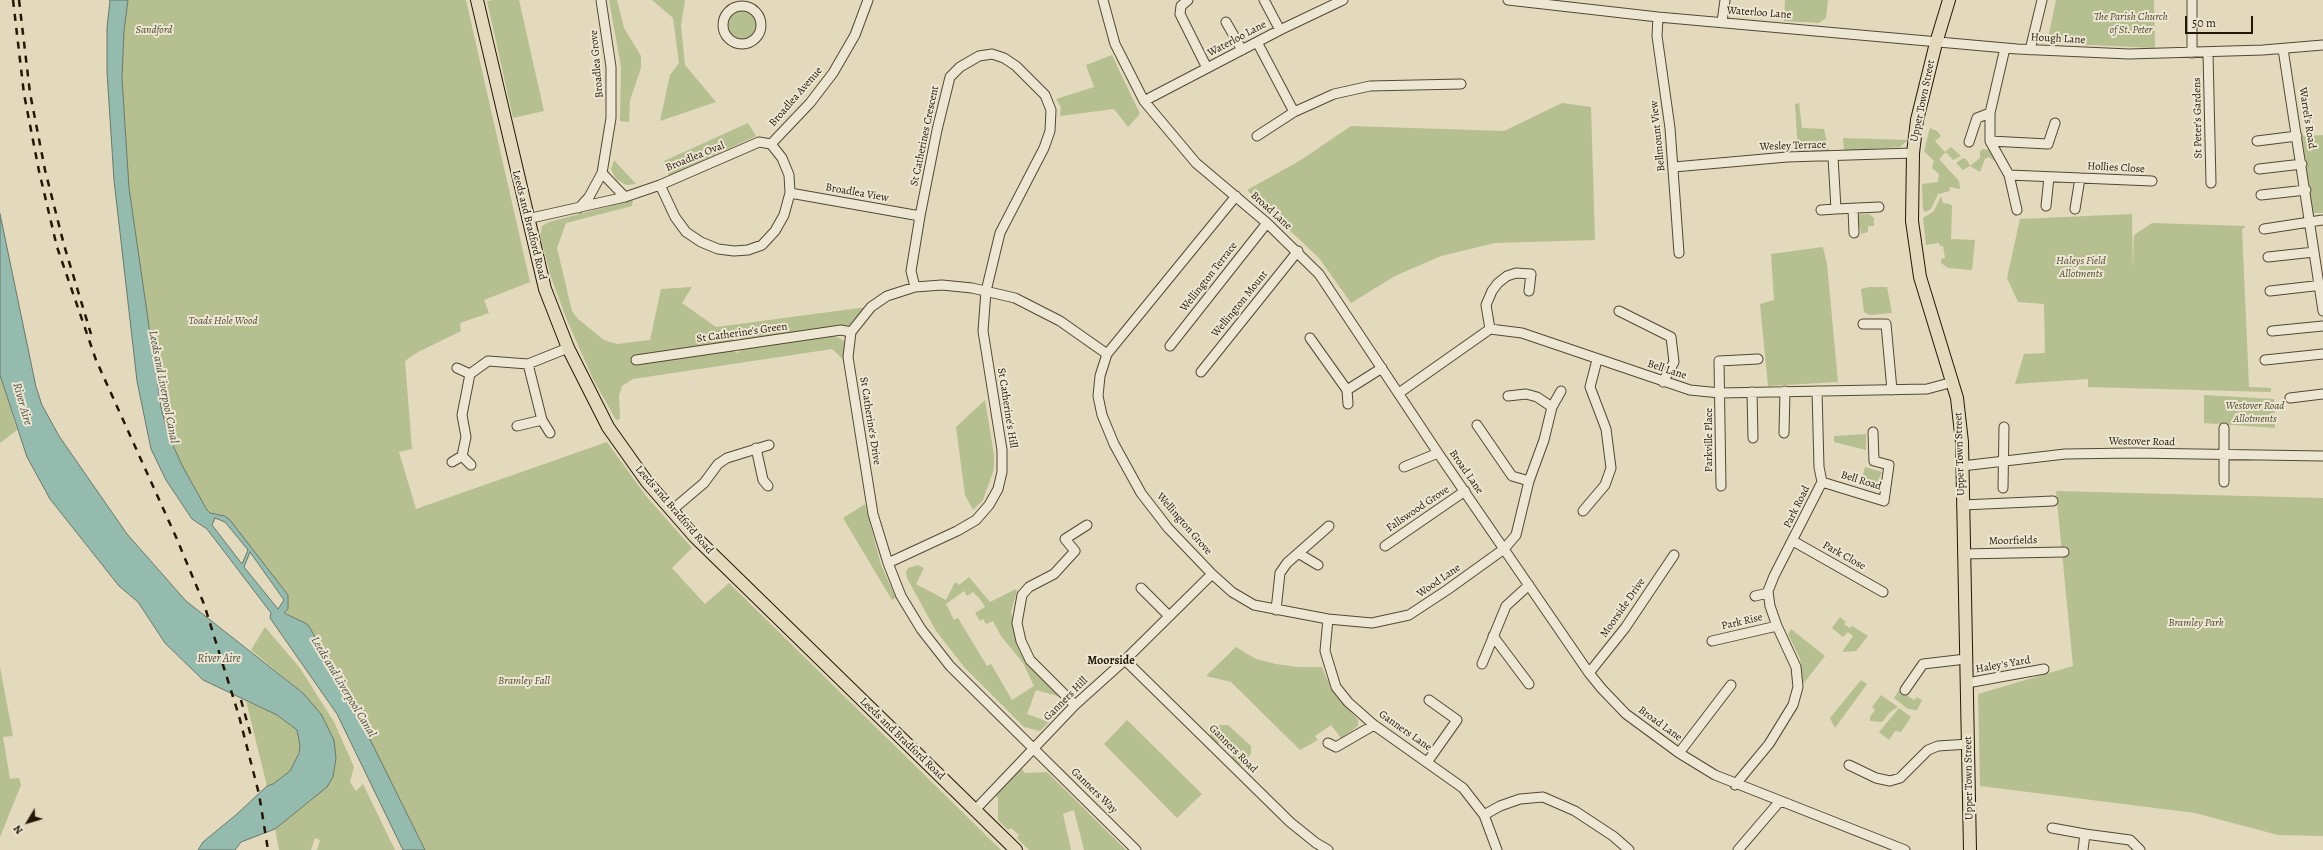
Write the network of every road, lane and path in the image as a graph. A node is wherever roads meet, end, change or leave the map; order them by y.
1 (477, 0) edge
2 (600, 0) edge
3 (868, 0) edge
4 (1103, 0) edge
5 (1188, 0) edge
6 (1264, 0) edge
7 (1343, 0) edge
8 (1508, 0) edge
9 (1725, 0) edge
10 (1949, 0) edge
11 (2042, 0) edge
12 (2192, 0) edge
13 (744, 3) edge
14 (1567, 3) edge
15 (1658, 17) junction
16 (1226, 22) dead end
17 (1722, 22) junction
18 (1280, 30) junction
19 (1258, 42) junction
20 (1936, 42) junction
21 (2323, 45) edge
22 (2005, 48) junction
23 (2283, 49) junction
24 (1242, 50) junction
25 (2030, 50) junction
26 (2208, 52) junction
27 (2192, 53) junction
28 (1207, 68) junction
29 (1461, 84) dead end
30 (1144, 102) junction
31 (1294, 112) junction
32 (1990, 113) junction
33 (2055, 123) dead end
34 (1257, 136) dead end
35 (2297, 136) junction
36 (1990, 141) junction
37 (2257, 141) dead end
38 (1970, 142) dead end
39 (771, 144) junction
40 (1912, 153) junction
41 (1833, 157) junction
42 (2302, 164) junction
43 (1674, 167) junction
44 (2259, 168) dead end
45 (602, 173) junction
46 (2009, 175) junction
47 (2049, 177) junction
48 (2080, 178) junction
49 (2152, 181) dead end
50 (2211, 183) dead end
51 (660, 184) junction
52 (2306, 190) junction
53 (790, 193) junction
54 (2261, 195) dead end
55 (1236, 196) junction
56 (625, 197) junction
57 (2046, 206) dead end
58 (1879, 207) dead end
59 (579, 208) junction
60 (1853, 208) junction
61 (1821, 210) dead end
62 (1836, 210) junction
63 (2018, 210) dead end
64 (2075, 210) dead end
65 (920, 216) junction
66 (527, 220) junction
67 (2323, 220) edge
68 (2310, 221) junction
69 (1267, 222) junction
70 (2264, 229) dead end
71 (1854, 233) dead end
72 (1298, 251) junction
73 (1679, 253) dead end
74 (2268, 257) dead end
75 (2317, 257) edge
76 (2321, 285) edge
77 (915, 287) junction
78 (986, 291) junction
79 (1528, 291) dead end
80 (2270, 291) dead end
81 (1619, 311) dead end
82 (2323, 311) edge
83 (1863, 324) dead end
84 (2323, 326) edge
85 (1490, 329) junction
86 (2272, 331) dead end
87 (851, 332) junction
88 (1310, 338) dead end
89 (1170, 346) dead end
90 (568, 348) junction
91 (1107, 354) junction
92 (2323, 354) edge
93 (1758, 359) dead end
94 (636, 360) dead end
95 (1597, 360) junction
96 (2265, 360) dead end
97 (528, 364) junction
98 (457, 368) dead end
99 (1382, 368) junction
100 (1201, 372) dead end
101 (470, 374) junction
102 (1663, 382) junction
103 (1953, 382) junction
104 (1347, 390) junction
105 (1892, 390) junction
106 (1561, 391) dead end
107 (1785, 391) junction
108 (1818, 391) junction
109 (1752, 392) junction
110 (1399, 393) junction
111 (1720, 393) junction
112 (2323, 394) edge
113 (1508, 396) dead end
114 (2290, 398) dead end
115 (1348, 404) dead end
116 (1552, 407) junction
117 (542, 420) junction
118 (1477, 425) dead end
119 (517, 426) dead end
120 (2004, 427) dead end
121 (2224, 428) dead end
122 (1873, 432) dead end
123 (550, 433) dead end
124 (1784, 433) dead end
125 (1753, 438) dead end
126 (769, 445) dead end
127 (756, 448) junction
128 (1438, 453) junction
129 (462, 456) junction
130 (2223, 456) junction
131 (2323, 456) edge
132 (2004, 461) junction
133 (452, 462) dead end
134 (471, 465) dead end
135 (1962, 466) junction
136 (1404, 467) dead end
137 (1528, 481) junction
138 (1822, 482) junction
139 (2224, 482) dead end
140 (768, 486) dead end
141 (1721, 486) dead end
142 (2003, 488) dead end
143 (1465, 492) junction
144 (2052, 501) dead end
145 (1962, 505) junction
146 (671, 510) junction
147 (1583, 510) dead end
148 (1087, 525) dead end
149 (1329, 526) dead end
150 (1794, 541) junction
151 (1385, 546) dead end
152 (1504, 549) junction
153 (2064, 552) dead end
154 (1298, 553) junction
155 (1963, 554) junction
156 (1674, 555) dead end
157 (888, 563) junction
158 (1318, 565) dead end
159 (1212, 574) junction
160 (1529, 585) junction
161 (1141, 588) dead end
162 (1883, 592) dead end
163 (1768, 594) junction
164 (1755, 596) dead end
165 (1276, 610) junction
166 (1169, 616) junction
167 (1328, 619) junction
168 (1382, 622) joint
169 (1777, 626) junction
170 (1494, 636) junction
171 (1712, 641) dead end
172 (1966, 659) junction
173 (1125, 660) junction
174 (1482, 664) dead end
175 (2044, 669) dead end
176 (1589, 673) junction
177 (1967, 683) junction
178 (1529, 684) dead end
179 (1731, 685) dead end
180 (1905, 690) dead end
181 (1429, 700) dead end
182 (1075, 705) junction
183 (1374, 725) junction
184 (1328, 743) dead end
185 (1969, 744) junction
186 (1034, 750) junction
187 (1679, 753) junction
188 (1428, 761) junction
189 (1849, 765) dead end
190 (1735, 785) junction
191 (1780, 801) junction
192 (975, 810) junction
193 (1484, 815) junction
194 (2052, 828) dead end
195 (2086, 834) junction
196 (1016, 850) edge
197 (1136, 850) edge
198 (1328, 850) edge
199 (1497, 850) edge
200 (1629, 850) edge
201 (1738, 850) edge
202 (1905, 850) edge
203 (1970, 850) edge
204 (2083, 850) edge
205 (2140, 850) edge

1 - 66 main road, Leeds and Bradford Road
2 - 45 street, Broadlea Grove
3 - 39 street, Broadlea Avenue
4 - 30 street, Broad Lane
5 - 28 street
6 - 18 street
7 - 18 street, Waterloo Lane
8 - 14 street, Waterloo Lane
9 - 17 street
10 - 20 main road, Upper Town Street
11 - 25 street
12 - 27 street
13 - 13 street
14 - 15 street, Waterloo Lane
15 - 17 street, Waterloo Lane
15 - 43 street, Bellmount View
16 - 24 street
17 - 20 street, Waterloo Lane
18 - 19 street, Waterloo Lane
19 - 24 street, Waterloo Lane
19 - 31 street
20 - 22 street, Hough Lane
20 - 40 main road, Upper Town Street
21 - 23 street, Hough Lane
22 - 25 street, Hough Lane
22 - 32 street
23 - 26 street, Hough Lane
23 - 35 street, Warrel's Road
24 - 28 street, Waterloo Lane
25 - 27 street, Hough Lane
26 - 27 street, Hough Lane
26 - 50 street, St Peter's Gardens
28 - 30 street, Waterloo Lane
29 - 31 street
30 - 55 street, Broad Lane
31 - 34 street
32 - 36 street
32 - 38 street
33 - 36 street
35 - 37 street
35 - 42 street, Warrel's Road
36 - 46 street
39 - 51 street, Broadlea Oval
39 - 53 street, Broadlea Oval
40 - 41 street, Wesley Terrace
40 - 103 main road, Upper Town Street
41 - 43 street, Wesley Terrace
41 - 62 street
42 - 44 street
42 - 52 street, Warrel's Road
43 - 73 street, Bellmount View
45 - 56 street
45 - 59 street, Broadlea Grove
46 - 47 street, Hollies Close
46 - 63 street
47 - 48 street, Hollies Close
47 - 57 street
48 - 49 street, Hollies Close
48 - 64 street
51 - 53 street, Broadlea Oval
51 - 56 street
52 - 54 street
52 - 68 street, Warrel's Road
53 - 65 street, Broadlea View
55 - 69 street, Broad Lane
55 - 91 street, Wellington Grove
56 - 59 street
58 - 60 street
59 - 66 street
60 - 62 street
60 - 71 street
61 - 62 street
65 - 77 street, St Catherines Crescent
65 - 78 street, St Catherines Crescent
66 - 90 main road, Leeds and Bradford Road
67 - 68 street
68 - 70 street
68 - 75 street, Warrel's Road
69 - 72 street, Broad Lane
69 - 89 street, Wellington Terrace
72 - 99 street, Broad Lane
72 - 100 street, Wellington Mount
74 - 75 street
75 - 76 street, Warrel's Road
76 - 80 street
76 - 82 street, Warrel's Road
77 - 78 street
77 - 87 street
78 - 91 street
78 - 157 street, St Catherine's Hill
79 - 85 street
81 - 102 street
83 - 105 street
84 - 86 street
85 - 95 street, Bell Lane
85 - 110 street
87 - 94 street, St Catherine's Green
87 - 157 street, St Catherine's Drive
88 - 104 street
90 - 97 street
90 - 146 main road, Leeds and Bradford Road
91 - 159 street, Wellington Grove
92 - 96 street
93 - 111 street, Parkville Place
95 - 102 street, Bell Lane
95 - 147 street
97 - 101 street
97 - 117 street
98 - 101 street
99 - 104 street
99 - 110 street, Broad Lane
101 - 129 street
102 - 111 street, Bell Lane
103 - 105 street, Bell Lane
103 - 135 main road, Upper Town Street
104 - 115 street
105 - 108 street, Bell Lane
106 - 116 street, Wood Lane
107 - 108 street, Bell Lane
107 - 109 street, Bell Lane
107 - 124 street
108 - 138 street, Park Road
109 - 111 street, Bell Lane
109 - 125 street
110 - 128 street, Broad Lane
111 - 141 street, Parkville Place
112 - 114 street
113 - 116 street
116 - 137 street, Wood Lane
117 - 119 street
117 - 123 street
118 - 137 street
120 - 132 street
121 - 130 street
122 - 138 street, Bell Road
126 - 127 street
127 - 140 street
127 - 146 street
128 - 136 street
128 - 143 street, Broad Lane
129 - 133 street
129 - 134 street
130 - 131 street, Westover Road
130 - 132 street, Westover Road
130 - 139 street
132 - 135 street, Westover Road
132 - 142 street
135 - 145 main road, Upper Town Street
137 - 152 street, Wood Lane
138 - 150 street, Park Road
143 - 151 street, Fallswood Grove
143 - 152 street, Broad Lane
144 - 145 street
145 - 155 main road, Upper Town Street
146 - 192 main road, Leeds and Bradford Road
148 - 182 street
149 - 154 street
150 - 162 street, Park Close
150 - 163 street, Park Road
152 - 160 street, Broad Lane
152 - 168 street, Wood Lane
153 - 155 street, Moorfields
154 - 158 street
154 - 165 street
155 - 172 main road, Upper Town Street
156 - 176 street, Moorside Drive
157 - 186 street, St Catherine's Drive
159 - 165 street, Wellington Grove
159 - 166 street, Ganners Hill
160 - 170 street
160 - 176 street, Broad Lane
161 - 166 street
163 - 164 street
163 - 169 street
165 - 167 street, Wellington Grove
166 - 173 street, Ganners Hill
167 - 168 street, Wellington Grove
167 - 183 street, Ganners Lane
169 - 171 street, Park Rise
169 - 190 street
170 - 174 street
170 - 178 street
172 - 177 main road, Upper Town Street
172 - 180 street
173 - 182 street, Ganners Hill
173 - 198 street, Ganners Road
175 - 177 street, Haley's Yard
176 - 187 street, Broad Lane
177 - 185 main road, Upper Town Street
179 - 187 street
181 - 188 street
182 - 186 street, Ganners Hill
183 - 184 street
183 - 188 street, Ganners Lane
185 - 189 street
185 - 203 main road, Upper Town Street
186 - 192 street, Ganners Hill
186 - 197 street, Ganners Way
187 - 190 street, Broad Lane
188 - 193 street, Ganners Lane
190 - 191 street, Broad Lane
191 - 201 street
191 - 202 street, Broad Lane
192 - 196 main road, Leeds and Bradford Road
193 - 199 street, Ganners Lane
193 - 200 street
194 - 195 street
195 - 204 street
195 - 205 street

